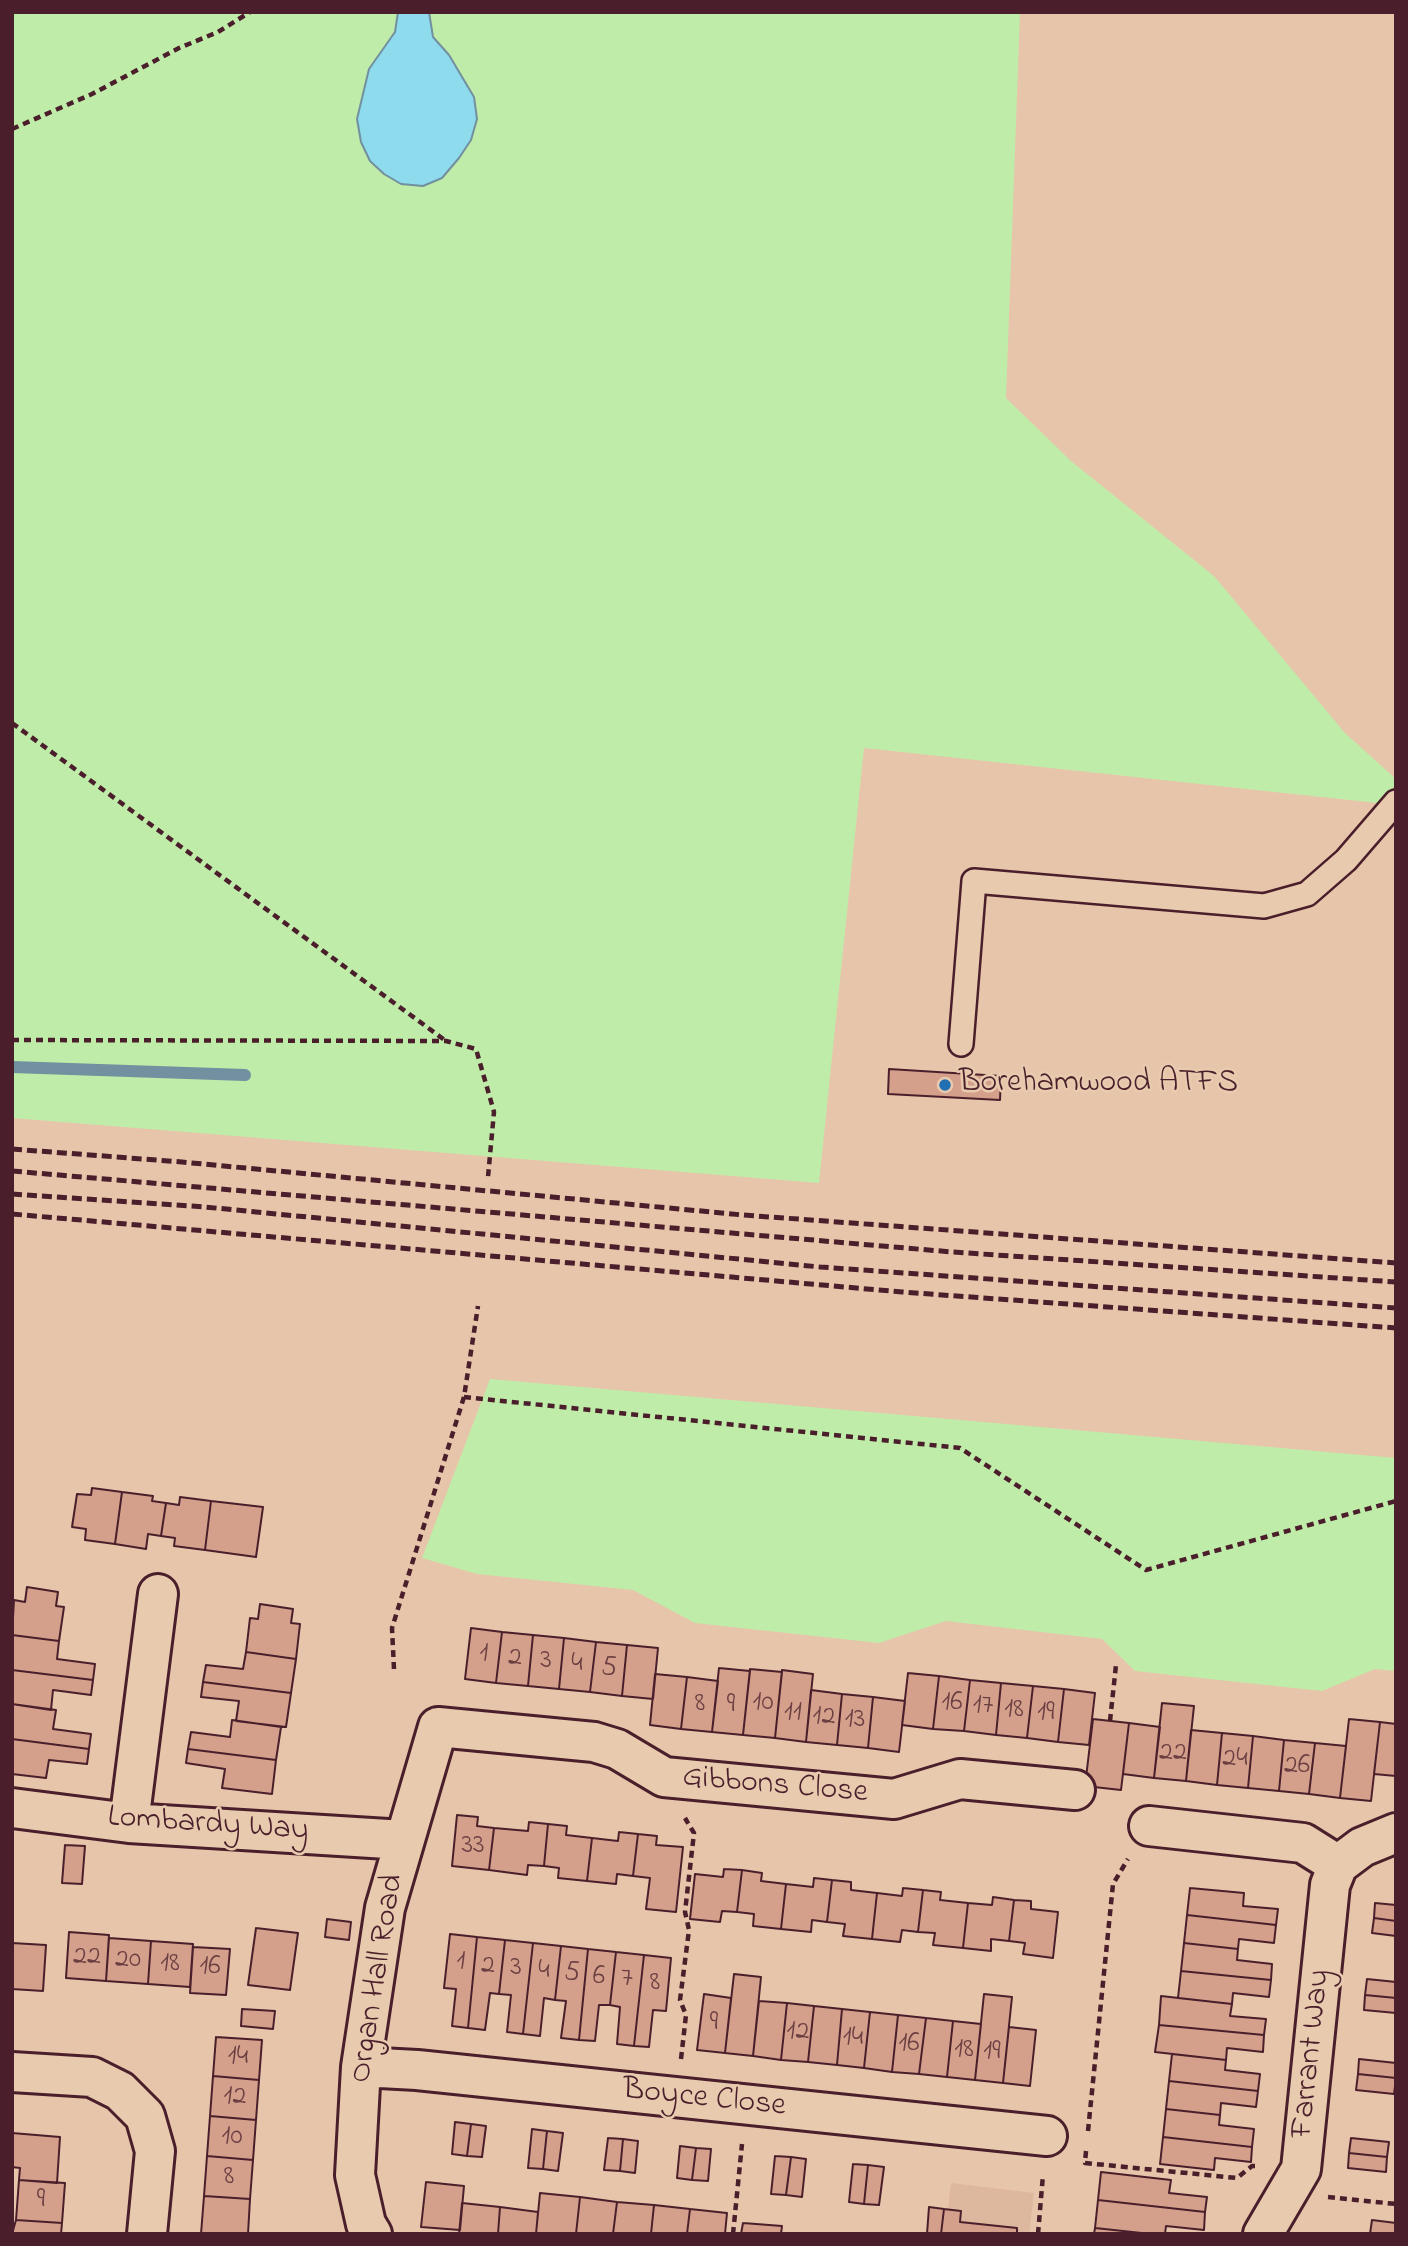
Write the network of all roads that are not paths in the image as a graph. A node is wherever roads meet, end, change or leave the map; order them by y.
1 (1396, 802) edge
2 (961, 1044) dead end
3 (158, 1594) dead end
4 (438, 1727) joint
5 (1075, 1790) dead end
6 (12, 1808) edge
7 (129, 1823) junction
8 (1149, 1826) road end
9 (1396, 1832) edge
10 (404, 1840) junction
11 (1338, 1865) junction
12 (361, 2067) junction
13 (12, 2072) edge
14 (1047, 2136) dead end
15 (147, 2234) edge
16 (372, 2234) edge
17 (1263, 2234) edge

1 - 2 lane
3 - 7 street
4 - 5 street, Gibbons Close
4 - 10 street, Organ Hall Road
6 - 7 street, Lombardy Way
7 - 10 street, Lombardy Way
8 - 11 street
9 - 11 street
10 - 12 street, Organ Hall Road
11 - 17 street, Farrant Way
12 - 14 street, Boyce Close
12 - 16 street, Organ Hall Road
13 - 15 street

